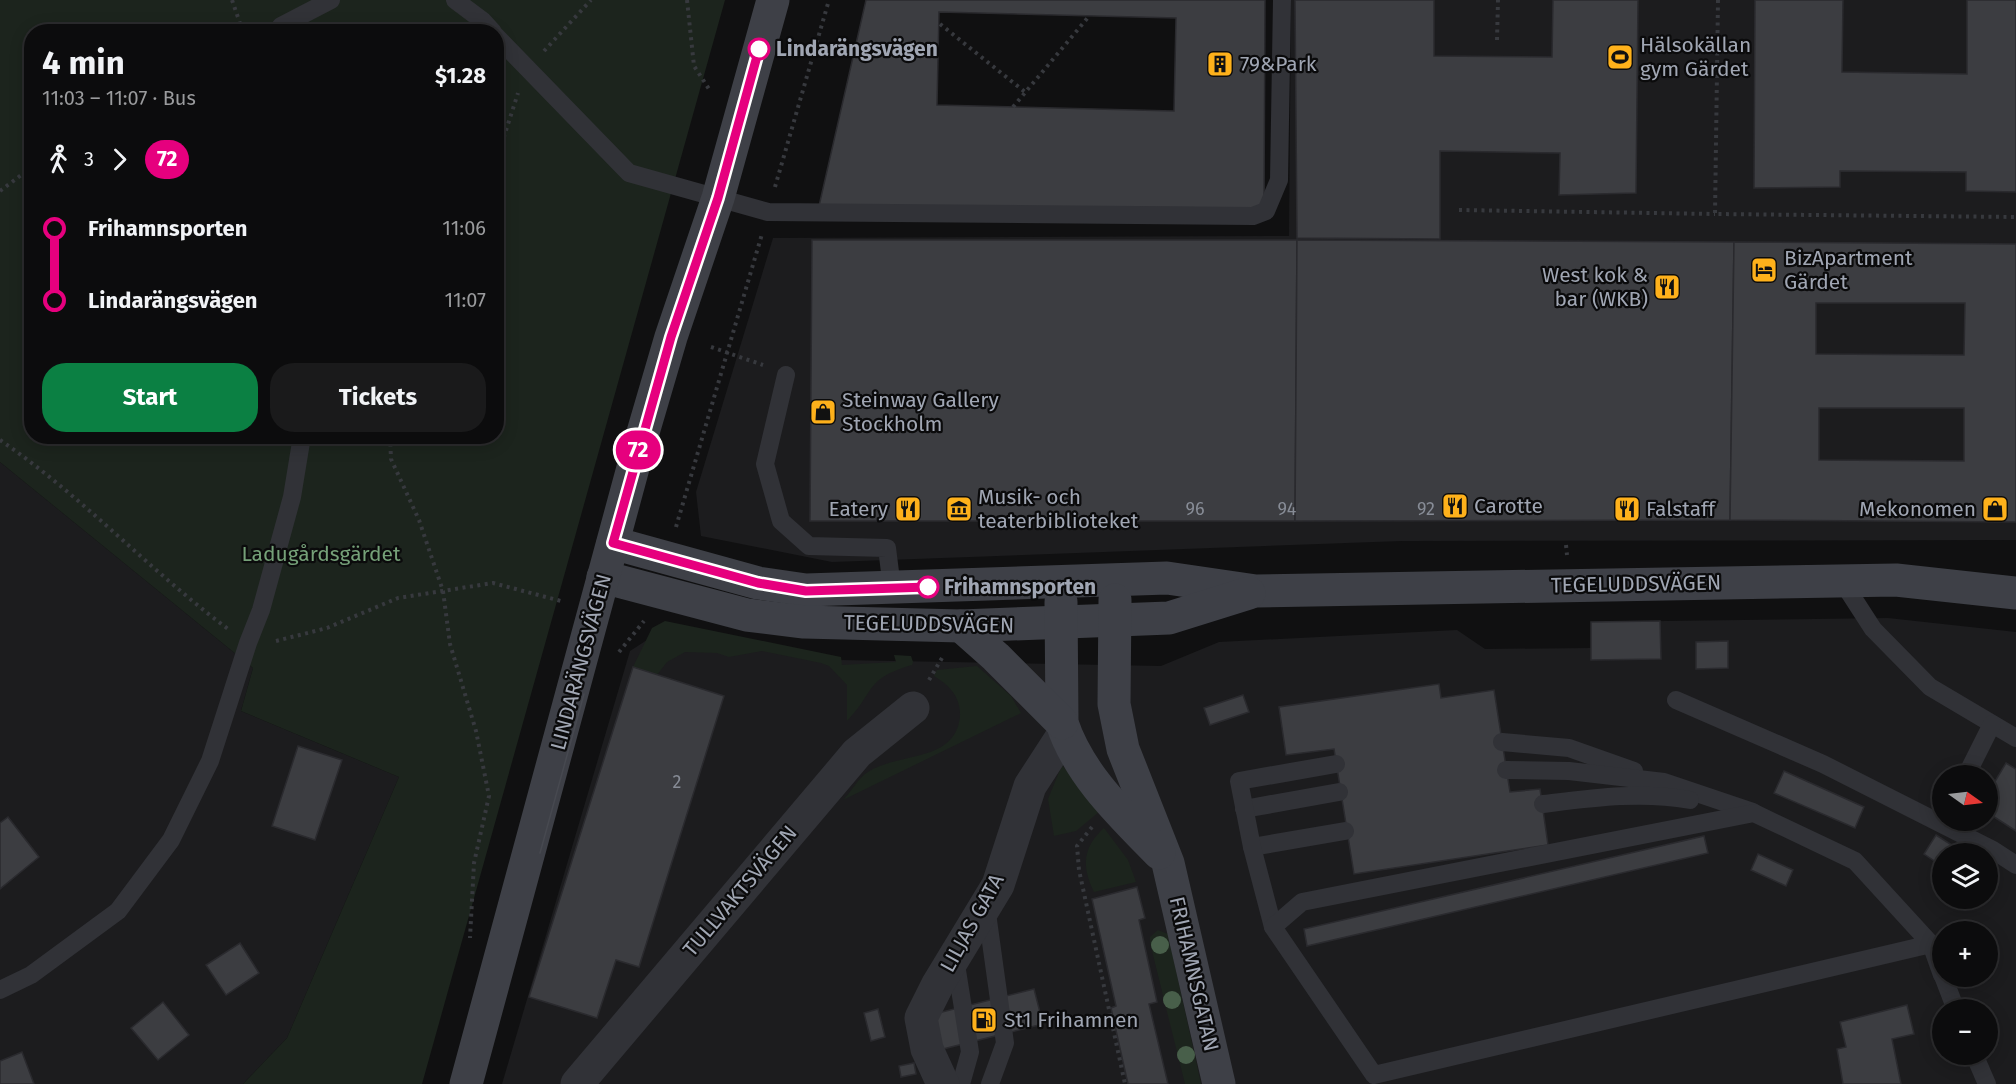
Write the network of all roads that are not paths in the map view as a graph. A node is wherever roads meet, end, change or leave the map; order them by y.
1 (331, 0) edge
2 (455, 0) edge
3 (773, 0) edge
4 (1282, 0) edge
5 (285, 24) edge
6 (486, 24) edge
7 (504, 44) edge
8 (718, 198) junction
9 (786, 375) dead end
10 (301, 444) edge
11 (613, 543) junction
12 (603, 578) junction
13 (1115, 580) junction
14 (1842, 581) junction
15 (1062, 582) junction
16 (892, 588) junction
17 (1256, 591) junction
18 (2016, 593) edge
19 (1115, 621) junction
20 (1060, 624) junction
21 (961, 626) junction
22 (1676, 700) dead end
23 (913, 708) dead end
24 (1992, 724) junction
25 (1063, 728) junction
26 (2016, 738) edge
27 (1502, 742) dead end
28 (1336, 764) dead end
29 (1972, 765) edge
30 (1506, 770) dead end
31 (1664, 782) junction
32 (1339, 792) dead end
33 (1543, 804) dead end
34 (1244, 809) junction
35 (1754, 813) junction
36 (1932, 817) edge
37 (1346, 831) dead end
38 (1958, 831) edge
39 (1252, 847) junction
40 (1168, 863) junction
41 (2016, 865) edge
42 (986, 904) junction
43 (1273, 927) junction
44 (1931, 944) joint
45 (955, 956) junction
46 (0, 990) edge
47 (1979, 1065) edge
48 (466, 1084) edge
49 (577, 1084) edge
50 (943, 1084) edge
51 (961, 1084) edge
52 (990, 1084) edge
53 (1219, 1084) edge
54 (1987, 1084) edge

1 - 5 lane
2 - 6 lane
3 - 8 main road, LINDARÄNGSVÄGEN
4 - 8 lane
7 - 8 lane
8 - 11 main road, LINDARÄNGSVÄGEN
9 - 16 lane
10 - 46 lane
11 - 12 main road, LINDARÄNGSVÄGEN
11 - 16 main road, TEGELUDDSVÄGEN
12 - 21 main road, TEGELUDDSVÄGEN
12 - 48 main road, LINDARÄNGSVÄGEN
13 - 15 main road, TEGELUDDSVÄGEN
13 - 17 main road, TEGELUDDSVÄGEN
13 - 19 main road, FRIHAMNSGATAN
14 - 17 main road, TEGELUDDSVÄGEN
14 - 18 main road, TEGELUDDSVÄGEN
14 - 24 lane
15 - 16 main road, TEGELUDDSVÄGEN
15 - 20 main road
17 - 19 main road, TEGELUDDSVÄGEN
19 - 20 main road, TEGELUDDSVÄGEN
19 - 40 main road, FRIHAMNSGATAN
20 - 21 main road, TEGELUDDSVÄGEN
20 - 25 main road
21 - 25 main road
22 - 36 lane
23 - 49 street, TULLVAKTSVÄGEN
24 - 26 lane
24 - 29 lane
25 - 40 main road
25 - 42 street, LILJAS GATA
27 - 31 lane
28 - 34 lane
30 - 31 lane
31 - 35 lane
32 - 34 lane
33 - 35 lane
34 - 39 lane
35 - 43 lane
35 - 44 lane
37 - 39 lane
38 - 41 lane
39 - 43 lane
40 - 53 main road, FRIHAMNSGATAN
42 - 45 street, LILJAS GATA
42 - 52 lane
43 - 44 lane
45 - 50 street, LILJAS GATA
45 - 51 lane
47 - 54 lane

